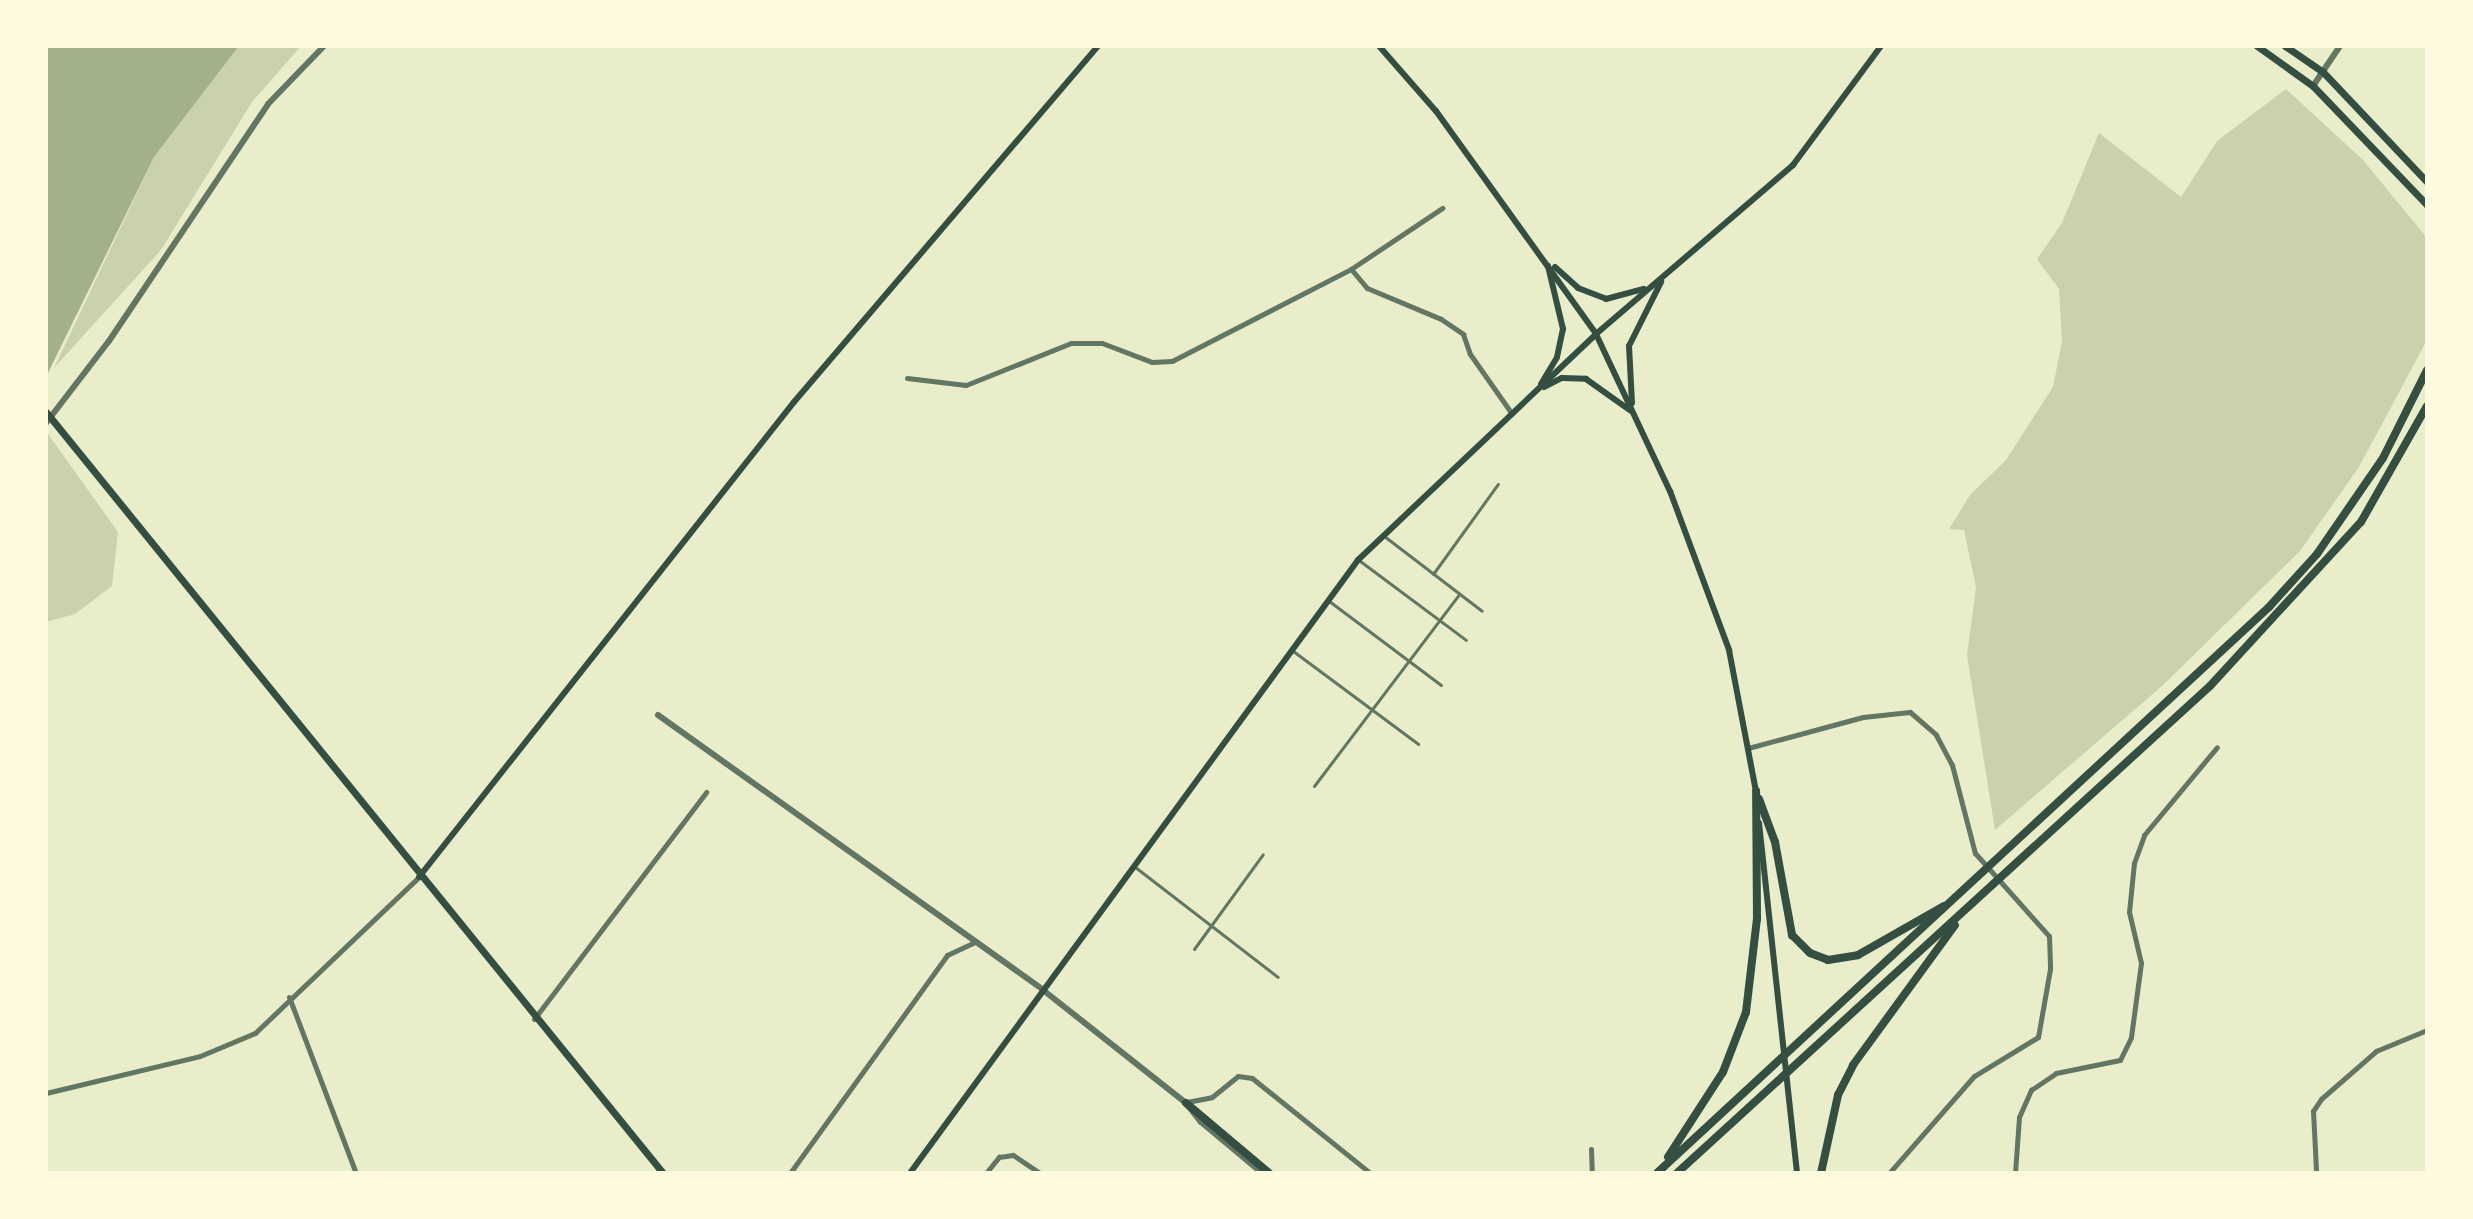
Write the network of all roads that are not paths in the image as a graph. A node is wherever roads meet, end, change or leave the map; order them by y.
1 (324, 46) edge
2 (1098, 46) edge
3 (1379, 46) edge
4 (1881, 46) edge
5 (2257, 46) edge
6 (2285, 46) edge
7 (2340, 46) edge
8 (2323, 72) junction
9 (2313, 86) junction
10 (2427, 182) edge
11 (2427, 205) edge
12 (1442, 208) dead end
13 (1546, 259) junction
14 (1351, 269) junction
15 (1665, 275) junction
16 (1596, 334) junction
17 (2427, 370) edge
18 (907, 378) dead end
19 (1537, 391) junction
20 (2427, 406) edge
21 (46, 412) edge
22 (1512, 414) junction
23 (1634, 414) junction
24 (46, 423) edge
25 (1498, 484) dead end
26 (1384, 536) junction
27 (1358, 560) junction
28 (1433, 574) junction
29 (1459, 594) junction
30 (1329, 601) junction
31 (1482, 611) dead end
32 (1439, 620) junction
33 (1466, 640) dead end
34 (1292, 651) junction
35 (1409, 660) junction
36 (1441, 685) dead end
37 (1371, 710) junction
38 (658, 715) dead end
39 (1418, 744) dead end
40 (2217, 747) dead end
41 (1748, 748) junction
42 (1314, 786) dead end
43 (1756, 791) junction
44 (706, 792) dead end
45 (1263, 854) dead end
46 (1134, 866) junction
47 (419, 877) junction
48 (1958, 898) junction
49 (1965, 911) junction
50 (1211, 926) junction
51 (975, 942) junction
52 (1194, 949) dead end
53 (1278, 977) dead end
54 (1043, 990) junction
55 (289, 997) junction
56 (534, 1019) junction
57 (2427, 1030) edge
58 (46, 1093) edge
59 (1186, 1103) junction
60 (1591, 1149) dead end
61 (2316, 1170) dead end
62 (1264, 1171) edge
63 (356, 1173) edge
64 (663, 1173) edge
65 (790, 1173) edge
66 (910, 1173) edge
67 (986, 1173) edge
68 (1040, 1173) edge
69 (1370, 1173) edge
70 (1592, 1173) edge
71 (1656, 1173) edge
72 (1677, 1173) edge
73 (1797, 1173) edge
74 (1821, 1173) edge
75 (1889, 1173) edge
76 (2015, 1173) edge

1 - 24 street
2 - 47 main road
3 - 13 main road
4 - 15 main road
5 - 9 main road
6 - 8 main road
7 - 8 street
8 - 9 street
8 - 10 main road
9 - 11 main road
12 - 14 street
13 - 15 main road
13 - 16 main road
13 - 19 main road
14 - 18 street
14 - 22 street
15 - 16 main road
15 - 23 main road
16 - 19 main road
16 - 23 main road
17 - 48 highway
19 - 22 main road
19 - 23 main road
20 - 49 highway
21 - 47 main road
22 - 26 main road
23 - 41 main road
25 - 28 street
26 - 27 main road
26 - 28 street
27 - 30 main road
27 - 32 street
28 - 29 street
29 - 31 street
29 - 32 street
30 - 34 main road
30 - 35 street
32 - 33 street
32 - 35 street
34 - 37 street
34 - 46 main road
35 - 36 street
35 - 37 street
37 - 39 street
37 - 42 street
38 - 51 street
40 - 76 street
41 - 43 main road
41 - 75 street
43 - 48 highway
43 - 71 highway
43 - 73 main road
44 - 56 street
45 - 50 street
46 - 50 street
46 - 54 main road
47 - 55 street
47 - 56 main road
48 - 71 highway
49 - 72 highway
49 - 74 highway
50 - 52 street
50 - 53 street
51 - 54 street
51 - 65 street
54 - 59 street
54 - 66 main road
55 - 58 street
55 - 63 street
56 - 64 main road
57 - 61 street
59 - 62 highway
59 - 69 street
60 - 70 street
67 - 68 street

